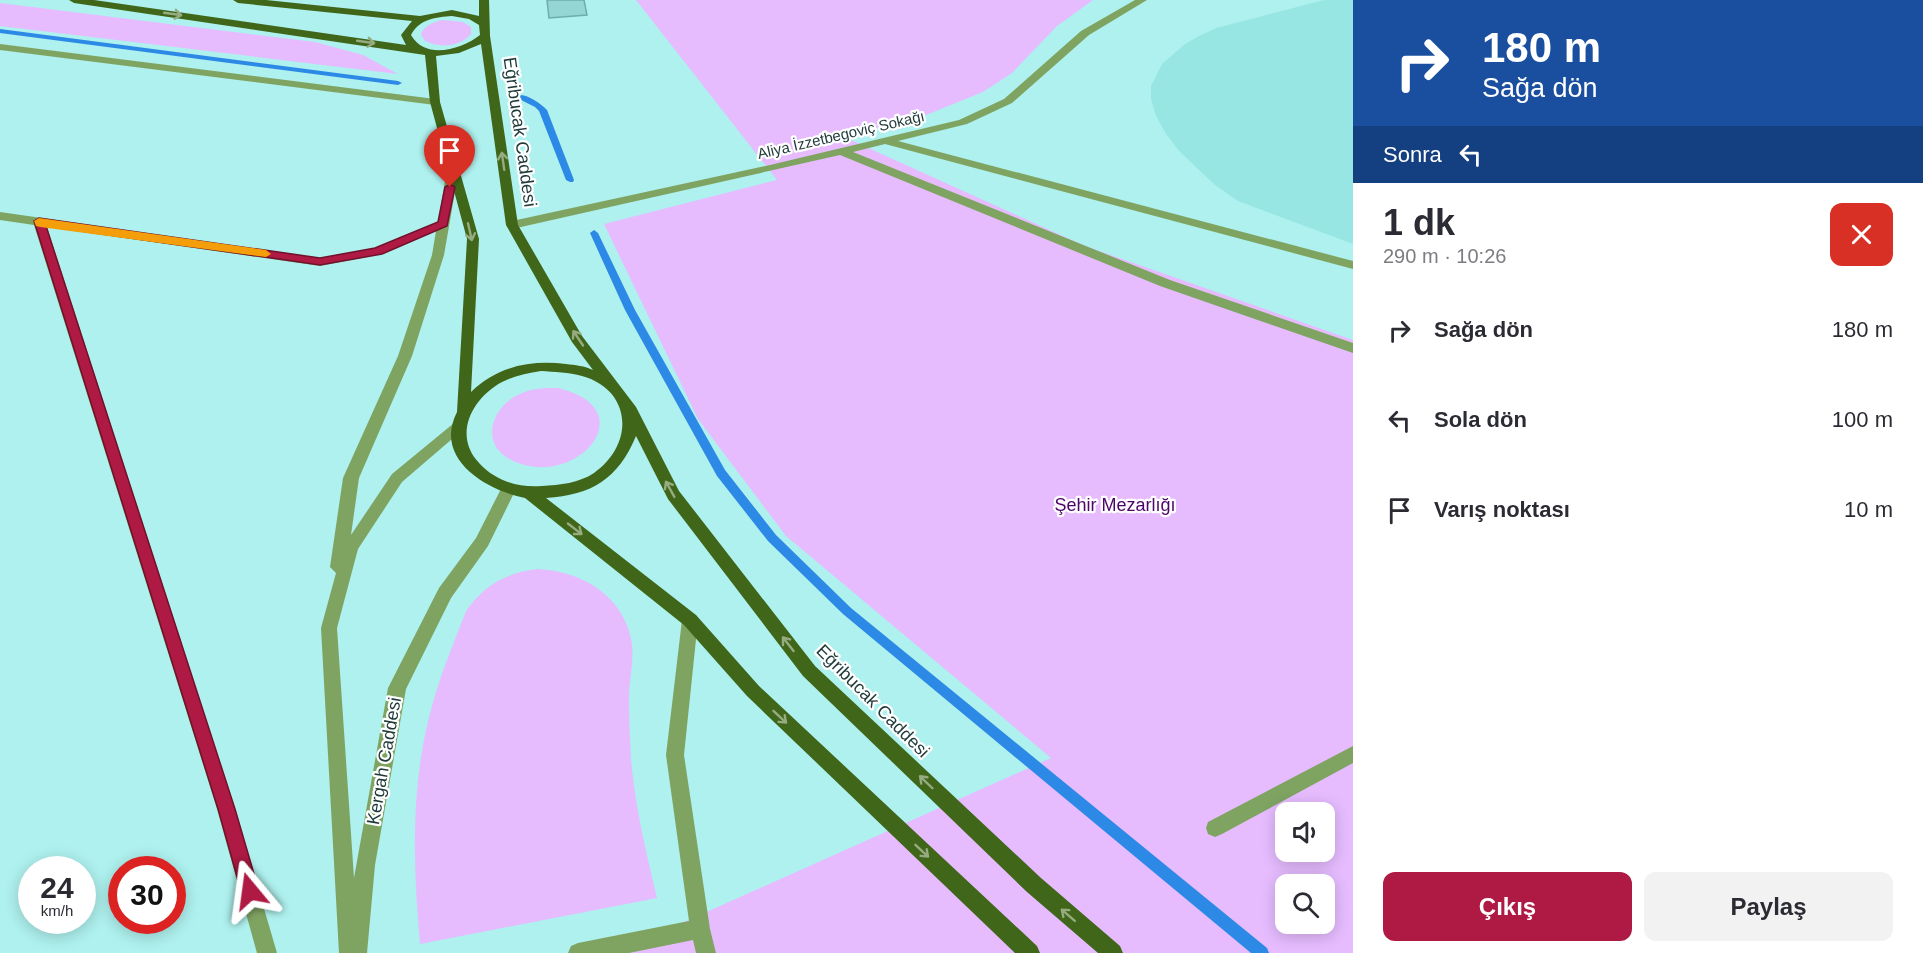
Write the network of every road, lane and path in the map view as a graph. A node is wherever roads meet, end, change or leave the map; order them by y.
1 (74, 0) edge
2 (238, 0) edge
3 (484, 0) edge
4 (1142, 0) edge
5 (427, 14) junction
6 (485, 30) junction
7 (0, 47) edge
8 (425, 51) junction
9 (435, 102) junction
10 (885, 140) junction
11 (841, 151) junction
12 (453, 169) junction
13 (0, 216) edge
14 (39, 221) junction
15 (443, 224) junction
16 (512, 225) junction
17 (1353, 265) edge
18 (1353, 348) edge
19 (613, 385) junction
20 (631, 411) junction
21 (461, 419) junction
22 (508, 489) junction
23 (529, 493) junction
24 (690, 620) junction
25 (329, 628) junction
26 (1353, 754) edge
27 (1215, 828) dead end
28 (700, 929) junction
29 (267, 953) edge
30 (350, 953) edge
31 (357, 953) edge
32 (578, 953) edge
33 (706, 953) edge
34 (1030, 953) edge
35 (1113, 953) edge

1 -> 8 main road
2 - 5 main road
3 - 6 main road, Eğribucak Caddesi
4 - 10 street, Aliya İzzetbegoviç Sokağı
5 - 6 main road
5 - 8 main road
6 - 8 main road
16 -> 6 main road, Eğribucak Caddesi
7 - 9 street
8 - 9 main road
9 - 12 main road
10 - 11 street, Aliya İzzetbegoviç Sokağı
10 - 17 street
11 - 16 street, Aliya İzzetbegoviç Sokağı
11 - 18 street
12 - 15 street
12 -> 21 main road
13 - 14 street
14 - 15 street
14 - 29 street
15 - 25 street
19 -> 16 main road, Eğribucak Caddesi
19 - 20 main road
19 - 21 main road
20 - 23 main road
35 -> 20 main road, Eğribucak Caddesi
21 - 22 main road
21 - 25 street
22 - 23 main road
22 - 31 street, Kergah Caddesi
23 -> 24 main road
24 - 28 street
24 -> 34 main road
25 - 30 street
26 - 27 street
28 - 32 street
28 - 33 street

